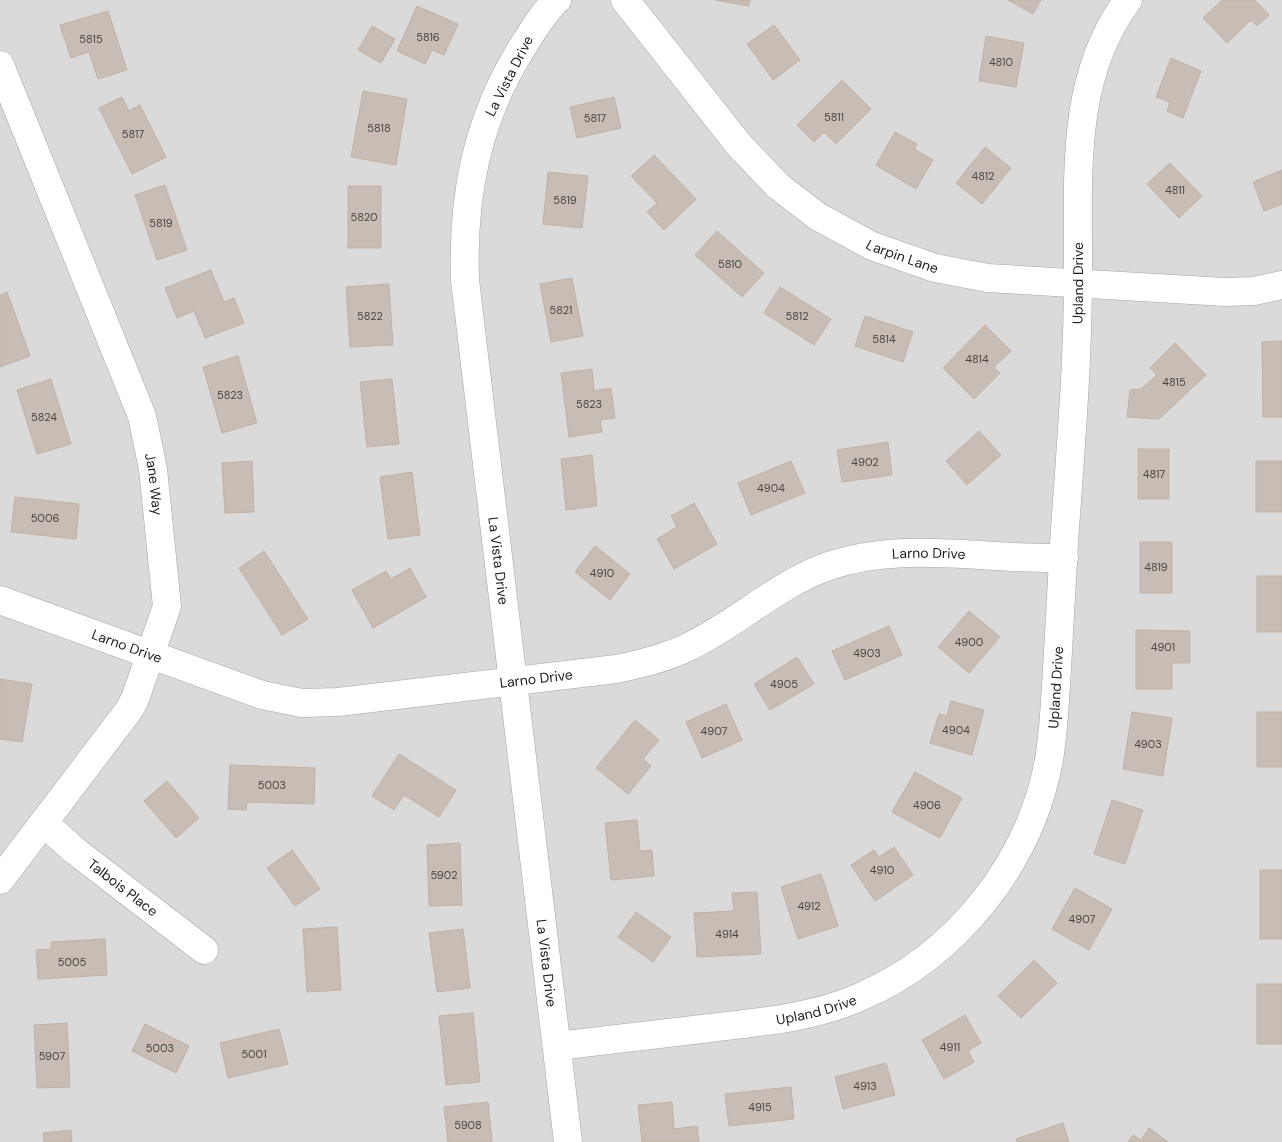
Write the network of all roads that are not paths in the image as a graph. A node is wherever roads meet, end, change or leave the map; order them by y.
1 (557, 0) edge
2 (625, 0) edge
3 (1128, 0) edge
4 (0, 65) edge
5 (1078, 283) junction
6 (1282, 286) edge
7 (1064, 558) junction
8 (0, 600) edge
9 (150, 654) junction
10 (513, 682) junction
11 (44, 823) junction
12 (0, 880) edge
13 (204, 950) dead end
14 (557, 1046) junction
15 (568, 1142) edge

1 - 10 street, La Vista Drive
2 - 5 street, Larpin Lane
3 - 5 street, Upland Drive
4 - 9 street, Jane Way
5 - 6 street, Larpin Lane
5 - 7 street, Upland Drive
7 - 10 street, Larno Drive
7 - 14 street, Upland Drive
8 - 9 street, Larno Drive
9 - 10 street, Larno Drive
9 - 11 street, Jane Way
10 - 14 street, La Vista Drive
11 - 12 street, Jane Way
11 - 13 street, Talbois Place
14 - 15 street, La Vista Drive

